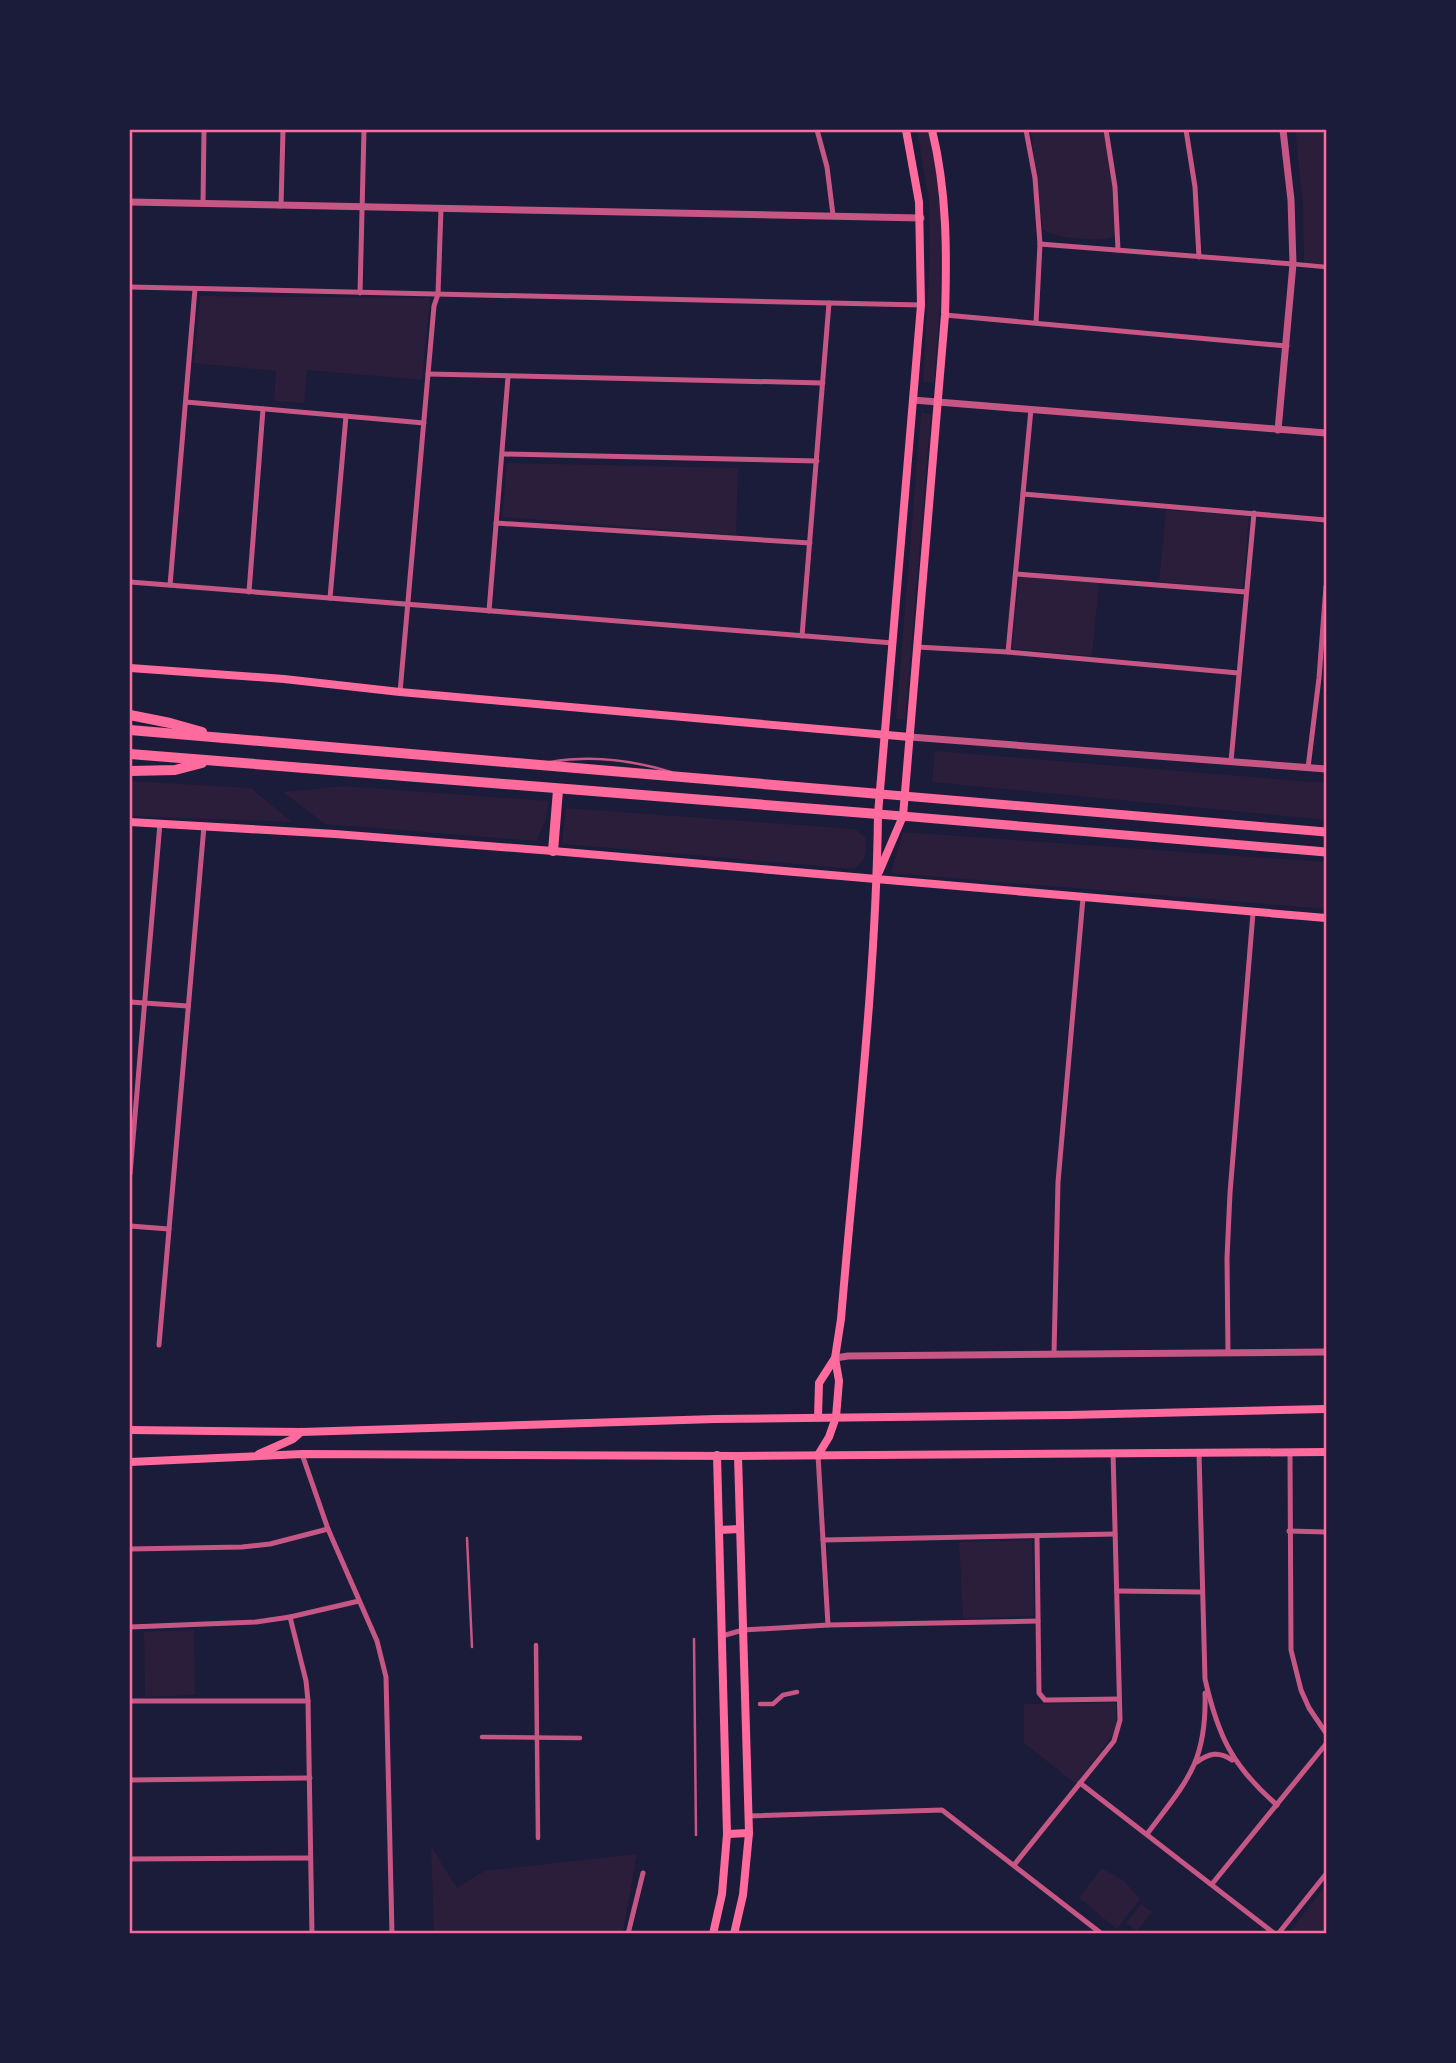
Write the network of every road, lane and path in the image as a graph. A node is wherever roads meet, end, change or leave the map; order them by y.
1 (204, 130) edge
2 (283, 130) edge
3 (364, 130) edge
4 (817, 130) edge
5 (906, 130) edge
6 (932, 130) edge
7 (1026, 130) edge
8 (1106, 130) edge
9 (1186, 130) edge
10 (1283, 130) edge
11 (130, 202) edge
12 (203, 204) junction
13 (281, 206) junction
14 (362, 208) junction
15 (441, 209) junction
16 (833, 215) junction
17 (920, 218) junction
18 (1040, 244) junction
19 (1118, 250) junction
20 (1199, 257) junction
21 (1293, 264) junction
22 (1326, 267) edge
23 (130, 287) edge
24 (195, 289) junction
25 (360, 293) junction
26 (438, 294) junction
27 (829, 303) junction
28 (921, 305) junction
29 (945, 315) junction
30 (1036, 323) junction
31 (1287, 346) junction
32 (428, 374) junction
33 (509, 377) junction
34 (823, 383) junction
35 (913, 400) junction
36 (938, 401) junction
37 (186, 402) junction
38 (263, 409) junction
39 (1031, 409) junction
40 (346, 416) junction
41 (424, 423) junction
42 (1278, 430) junction
43 (1326, 433) edge
44 (503, 454) junction
45 (817, 461) junction
46 (1023, 494) junction
47 (1254, 513) junction
48 (1326, 520) edge
49 (496, 523) junction
50 (810, 543) junction
51 (1016, 574) junction
52 (130, 582) edge
53 (170, 585) junction
54 (1326, 586) edge
55 (249, 592) junction
56 (1246, 593) junction
57 (330, 598) junction
58 (409, 604) junction
59 (489, 611) junction
60 (802, 636) junction
61 (893, 643) junction
62 (917, 647) junction
63 (1008, 652) junction
64 (130, 668) edge
65 (1238, 673) junction
66 (1319, 678) junction
67 (1326, 679) edge
68 (400, 692) junction
69 (130, 715) edge
70 (130, 730) edge
71 (885, 735) junction
72 (910, 737) junction
73 (223, 738) junction
74 (130, 754) edge
75 (209, 761) junction
76 (1231, 761) junction
77 (1308, 768) junction
78 (1326, 769) edge
79 (130, 771) edge
80 (558, 790) junction
81 (880, 793) junction
82 (904, 795) junction
83 (878, 814) junction
84 (903, 816) junction
85 (130, 822) edge
86 (160, 823) junction
87 (204, 825) junction
88 (1326, 832) edge
89 (554, 851) junction
90 (1326, 852) edge
91 (877, 878) junction
92 (1083, 898) junction
93 (1253, 913) junction
94 (1326, 918) edge
95 (130, 1002) edge
96 (145, 1003) junction
97 (188, 1006) junction
98 (130, 1174) edge
99 (130, 1226) edge
100 (169, 1229) junction
101 (159, 1346) dead end
102 (1326, 1352) edge
103 (1054, 1353) junction
104 (1228, 1353) junction
105 (835, 1358) junction
106 (1326, 1409) edge
107 (836, 1413) junction
108 (818, 1417) junction
109 (130, 1430) edge
110 (301, 1432) junction
111 (1113, 1452) junction
112 (1290, 1452) junction
113 (1326, 1452) edge
114 (1199, 1453) junction
115 (302, 1454) junction
116 (717, 1455) junction
117 (818, 1455) junction
118 (738, 1456) junction
119 (250, 1458) junction
120 (130, 1462) edge
121 (328, 1529) junction
122 (719, 1530) junction
123 (740, 1530) junction
124 (1289, 1531) junction
125 (1326, 1532) edge
126 (1115, 1534) junction
127 (1037, 1536) junction
128 (467, 1538) dead end
129 (823, 1540) junction
130 (130, 1549) edge
131 (1117, 1591) junction
132 (1202, 1592) junction
133 (359, 1601) junction
134 (290, 1617) junction
135 (1038, 1621) junction
136 (828, 1625) junction
137 (130, 1626) edge
138 (743, 1630) junction
139 (722, 1636) junction
140 (694, 1639) dead end
141 (536, 1645) dead end
142 (471, 1647) dead end
143 (1205, 1679) junction
144 (797, 1692) dead end
145 (1119, 1699) junction
146 (130, 1701) edge
147 (308, 1701) junction
148 (760, 1703) dead end
149 (1326, 1733) edge
150 (482, 1737) dead end
151 (537, 1738) junction
152 (580, 1738) dead end
153 (1326, 1744) edge
154 (1235, 1762) junction
155 (1196, 1763) junction
156 (310, 1778) junction
157 (130, 1780) edge
158 (1080, 1783) junction
159 (1277, 1805) junction
160 (748, 1816) junction
161 (749, 1833) junction
162 (727, 1834) junction
163 (1147, 1834) junction
164 (696, 1835) dead end
165 (538, 1838) dead end
166 (310, 1858) junction
167 (130, 1859) edge
168 (1014, 1865) junction
169 (643, 1873) dead end
170 (1326, 1874) edge
171 (1212, 1884) junction
172 (312, 1934) edge
173 (392, 1934) edge
174 (628, 1934) edge
175 (713, 1934) edge
176 (734, 1934) edge
177 (1102, 1934) edge
178 (1277, 1934) edge

1 - 12 street
2 - 13 street
3 - 14 street
4 - 16 street
5 - 17 main road
6 - 29 main road
7 - 18 street
8 - 19 street
9 - 20 street
10 - 21 street
11 - 12 street
12 - 13 street
13 - 14 street
14 - 15 street
14 - 25 street
15 - 16 street
15 - 26 street
16 - 17 street
17 - 28 main road
18 - 19 street
18 - 30 street
19 - 20 street
20 - 21 street
21 - 22 street
21 - 31 street
23 - 24 street
24 - 25 street
24 - 37 street
25 - 26 street
26 - 27 street
26 - 32 street
27 - 28 street
27 - 34 street
28 - 35 main road
29 - 30 street
29 - 36 main road
30 - 31 street
31 - 42 street
32 - 33 street
32 - 41 street
33 - 34 street
33 - 44 street
34 - 45 street
35 - 36 street
35 - 61 main road
36 - 39 street
36 - 62 main road
37 - 38 street
37 - 53 street
38 - 40 street
38 - 55 street
39 - 42 street
39 - 46 street
40 - 41 street
40 - 57 street
41 - 58 street
42 - 43 street
44 - 45 street
44 - 49 street
45 - 50 street
46 - 47 street
46 - 51 street
47 - 48 street
47 - 56 street
49 - 50 street
49 - 59 street
50 - 60 street
51 - 56 street
51 - 63 street
52 - 53 street
53 - 55 street
54 - 66 street
55 - 57 street
56 - 65 street
57 - 58 street
58 - 59 street
58 - 68 street
59 - 60 street
60 - 61 street
61 - 71 main road
62 - 63 street
62 - 72 main road
63 - 65 street
64 - 68 main road
65 - 76 street
66 - 67 street
66 - 77 street
68 - 71 main road
69 - 73 highway
70 - 73 highway
71 - 72 main road
71 - 81 main road
72 - 76 street
72 - 82 main road
73 - 81 highway
74 - 75 highway
75 - 79 highway
75 - 80 highway
76 - 77 street
77 - 78 street
80 - 83 highway
80 - 89 highway
81 - 82 highway
81 - 83 main road
82 - 84 main road
82 - 88 highway
83 - 84 highway
83 - 91 main road
84 - 90 highway
84 - 91 main road
85 - 86 main road
86 - 87 main road
86 - 96 street
87 - 89 main road
87 - 97 street
89 - 91 main road
91 - 92 main road
91 - 105 main road
92 - 93 main road
92 - 103 street
93 - 94 main road
93 - 104 street
95 - 96 street
96 - 97 street
96 - 98 street
97 - 100 street
99 - 100 street
100 - 101 street
102 - 104 street
103 - 104 street
103 - 105 street
105 - 107 main road
105 - 108 main road
106 - 107 main road
107 - 108 main road
107 - 117 main road
108 - 110 main road
109 - 110 main road
110 - 119 main road
111 - 114 main road
111 - 117 main road
111 - 126 street
112 - 113 main road
112 - 114 main road
112 - 124 street
114 - 132 street
115 - 116 main road
115 - 119 main road
115 - 121 street
116 - 118 main road
116 - 122 main road
117 - 118 main road
117 - 129 street
118 - 123 main road
119 - 120 main road
121 - 130 street
121 - 133 street
122 - 123 main road
122 - 139 main road
123 - 138 main road
124 - 125 street
124 - 149 street
126 - 127 street
126 - 131 street
127 - 129 street
127 - 135 street
128 - 142 lane
129 - 136 street
131 - 132 street
131 - 145 street
132 - 143 street
133 - 134 street
133 - 173 street
134 - 137 street
134 - 147 street
135 - 136 street
135 - 145 street
136 - 138 street
138 - 139 street
138 - 160 main road
139 - 162 main road
140 - 164 lane
141 - 151 street
143 - 154 street
143 - 155 street
144 - 148 street
145 - 158 street
146 - 147 street
147 - 156 street
150 - 151 street
151 - 152 street
151 - 165 street
153 - 159 street
154 - 155 street
154 - 159 street
155 - 163 street
156 - 157 street
156 - 166 street
158 - 163 street
158 - 168 street
159 - 171 street
160 - 161 main road
160 - 168 street
161 - 162 main road
161 - 176 main road
162 - 175 main road
163 - 171 street
166 - 167 street
166 - 172 street
168 - 177 street
169 - 174 street
170 - 178 street
171 - 178 street

